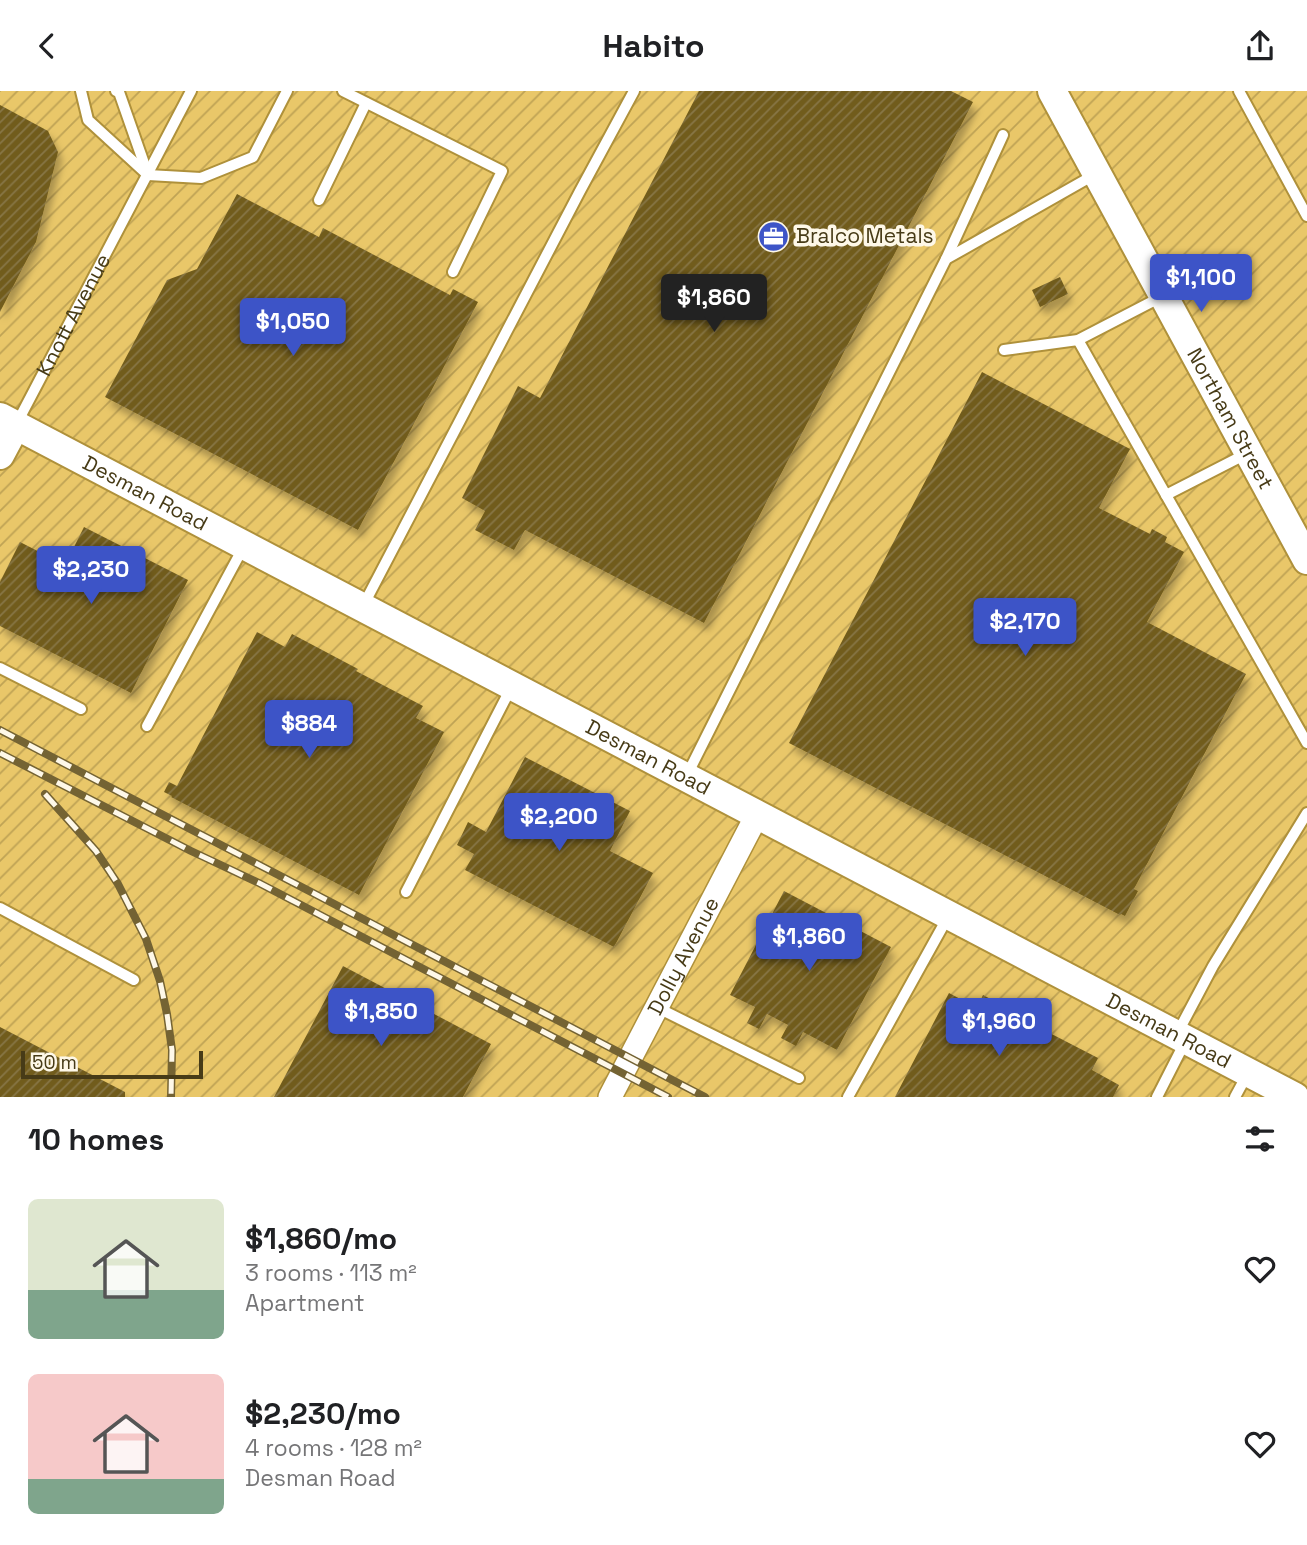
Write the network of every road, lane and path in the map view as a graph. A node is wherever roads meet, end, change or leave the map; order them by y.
1 (80, 91) edge
2 (116, 91) edge
3 (191, 91) edge
4 (287, 91) edge
5 (343, 91) edge
6 (634, 91) edge
7 (1052, 91) edge
8 (1240, 91) edge
9 (366, 103) junction
10 (1003, 135) dead end
11 (1097, 173) junction
12 (148, 175) junction
13 (319, 200) dead end
14 (1307, 216) edge
15 (946, 259) junction
16 (453, 272) dead end
17 (1163, 296) junction
18 (1078, 340) junction
19 (1003, 350) dead end
20 (8, 421) edge
21 (1248, 453) junction
22 (0, 455) edge
23 (1166, 495) junction
24 (244, 545) junction
25 (1307, 560) edge
26 (362, 607) junction
27 (0, 668) edge
28 (512, 686) junction
29 (81, 709) dead end
30 (147, 726) dead end
31 (1307, 743) edge
32 (686, 777) junction
33 (1307, 813) edge
34 (757, 815) junction
35 (406, 893) dead end
36 (0, 908) edge
37 (949, 915) junction
38 (134, 980) dead end
39 (656, 1007) junction
40 (1181, 1037) junction
41 (799, 1078) dead end
42 (1242, 1085) edge
43 (610, 1097) edge
44 (848, 1097) edge
45 (1157, 1097) edge
46 (1295, 1097) edge

1 - 12 lane
2 - 12 lane
3 - 12 lane, Knott Avenue
4 - 12 lane
5 - 9 lane
6 - 26 lane
7 - 11 street, Northam Street
8 - 14 lane
9 - 13 lane
9 - 16 lane
10 - 15 lane
11 - 15 lane
11 - 17 street, Northam Street
12 - 20 lane, Knott Avenue
15 - 32 lane
17 - 18 lane
17 - 21 street, Northam Street
18 - 19 lane
18 - 23 lane
20 - 22 street, Knott Avenue
20 - 24 street, Desman Road
21 - 23 lane
21 - 25 street, Northam Street
23 - 31 lane
24 - 26 street, Desman Road
24 - 30 lane
26 - 28 street, Desman Road
27 - 29 lane
28 - 32 street, Desman Road
28 - 35 lane
32 - 34 street, Desman Road
33 - 40 lane
34 - 37 street, Desman Road
34 - 39 street, Dolly Avenue
36 - 38 lane
37 - 40 street, Desman Road
37 - 44 lane
39 - 41 lane
39 - 43 street, Dolly Avenue
40 - 42 street, Desman Road
40 - 45 lane
42 - 46 street, Desman Road

